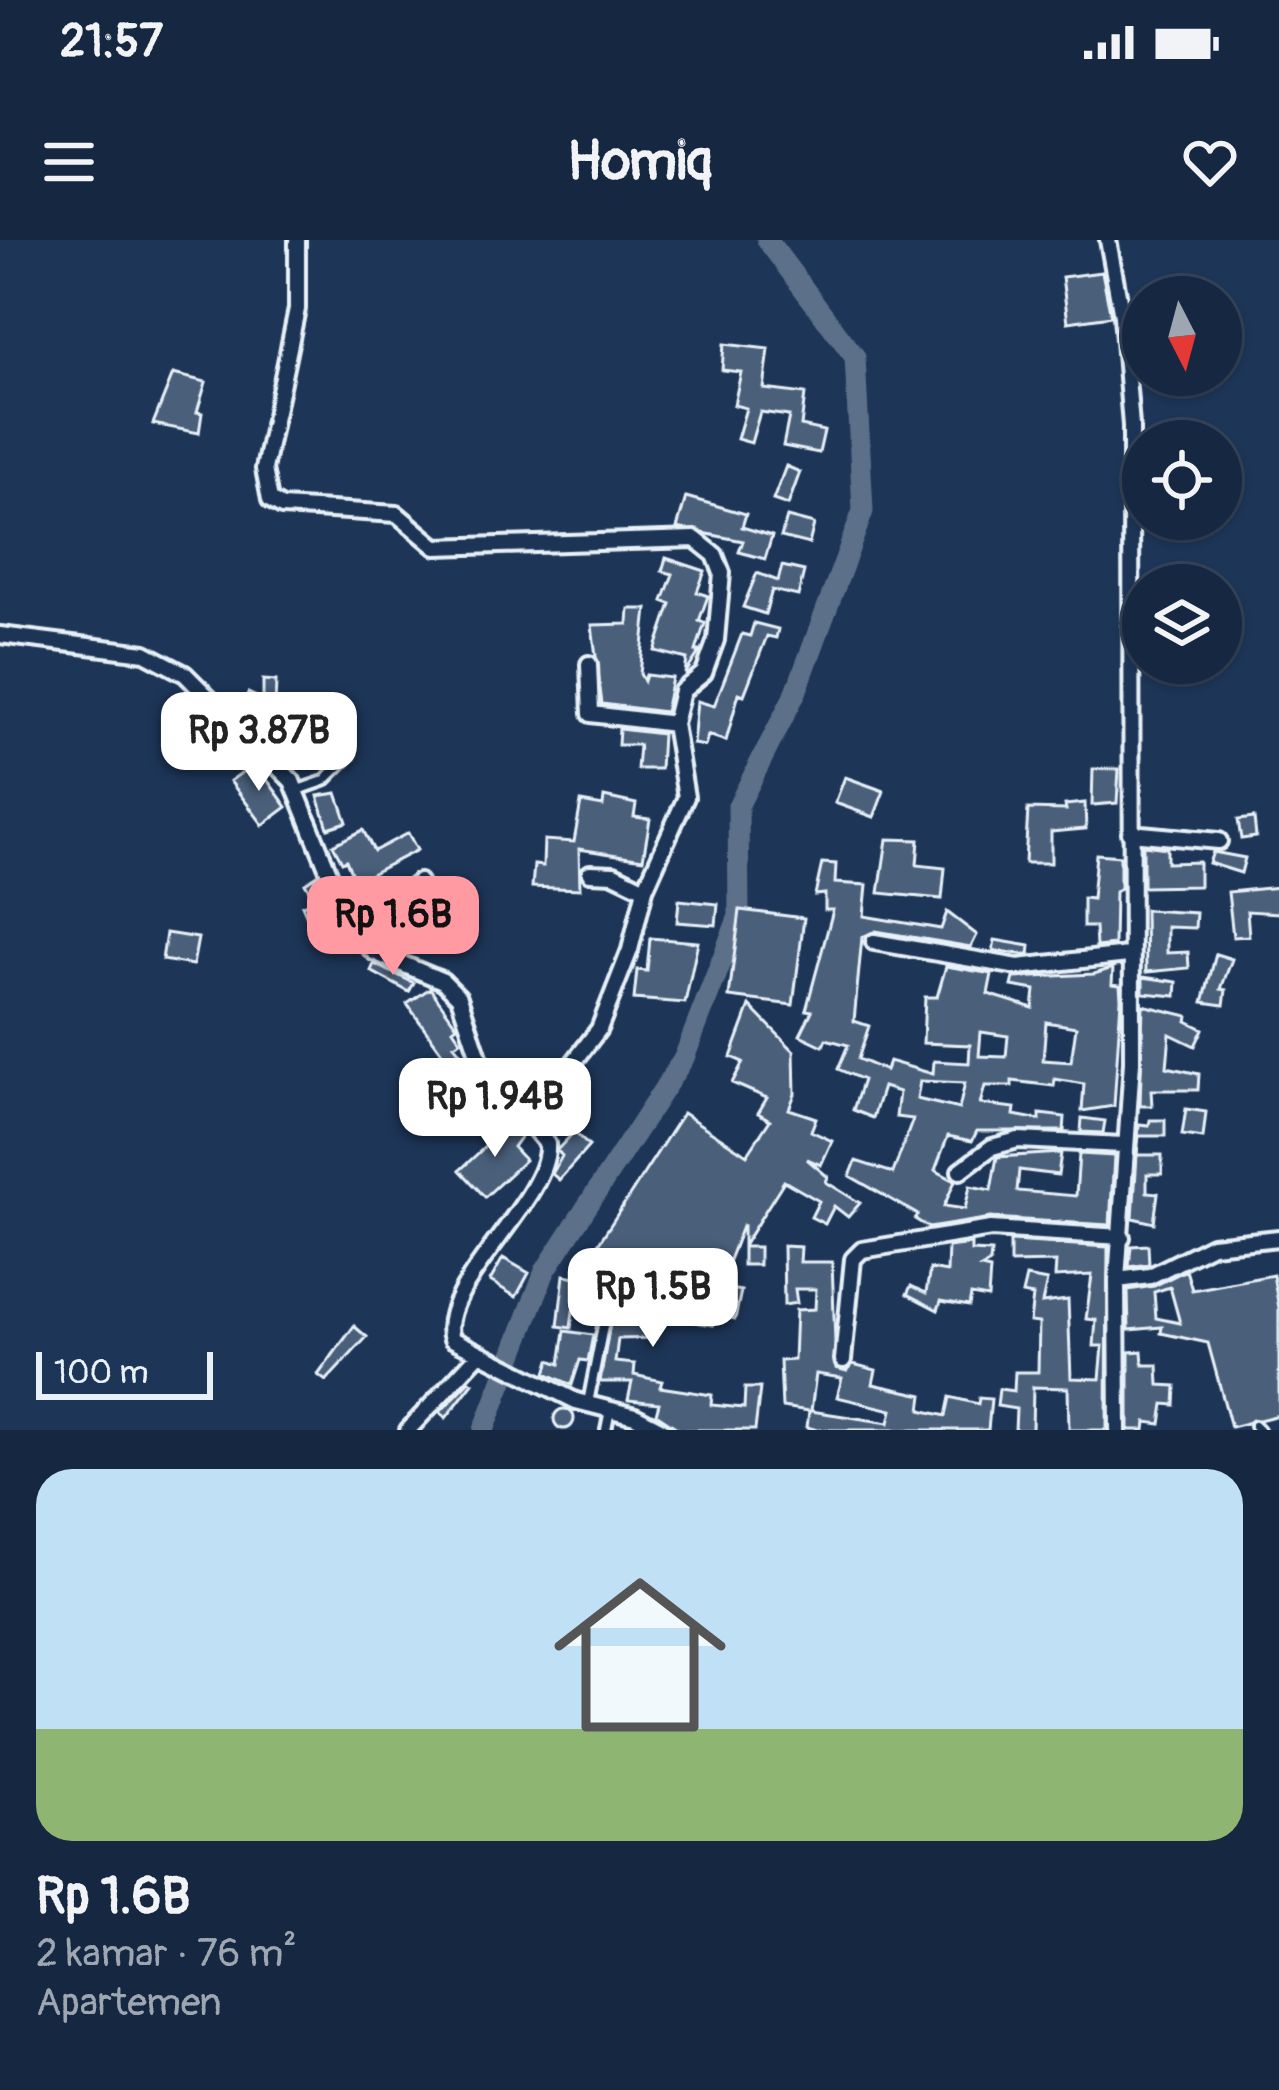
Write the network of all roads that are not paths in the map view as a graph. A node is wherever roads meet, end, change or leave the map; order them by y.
1 (297, 240) edge
2 (1108, 240) edge
3 (0, 634) edge
4 (589, 664) dead end
5 (674, 724) junction
6 (350, 755) dead end
7 (298, 790) junction
8 (1130, 833) junction
9 (1219, 841) dead end
10 (590, 873) dead end
11 (419, 882) dead end
12 (645, 889) junction
13 (353, 932) junction
14 (874, 942) dead end
15 (1128, 955) junction
16 (520, 1111) junction
17 (1123, 1145) junction
18 (960, 1171) dead end
19 (1122, 1237) junction
20 (1279, 1238) edge
21 (1117, 1280) junction
22 (604, 1321) dead end
23 (486, 1358) junction
24 (842, 1360) dead end
25 (588, 1405) junction
26 (610, 1410) junction
27 (408, 1430) edge
28 (606, 1430) edge
29 (662, 1430) edge
30 (1118, 1430) edge

1 - 5 street
2 - 8 street
3 - 7 street
4 - 5 street
5 - 12 street
6 - 7 lane
7 - 13 street
8 - 9 street
8 - 15 street
10 - 12 street
11 - 13 street
12 - 16 street
13 - 16 street
14 - 15 street
15 - 17 street
16 - 23 street
17 - 18 street
17 - 19 street
19 - 21 street
19 - 24 street
20 - 21 street
21 - 30 street
22 - 25 lane
23 - 25 street
23 - 27 street
25 - 26 street
26 - 28 lane
26 - 29 street

